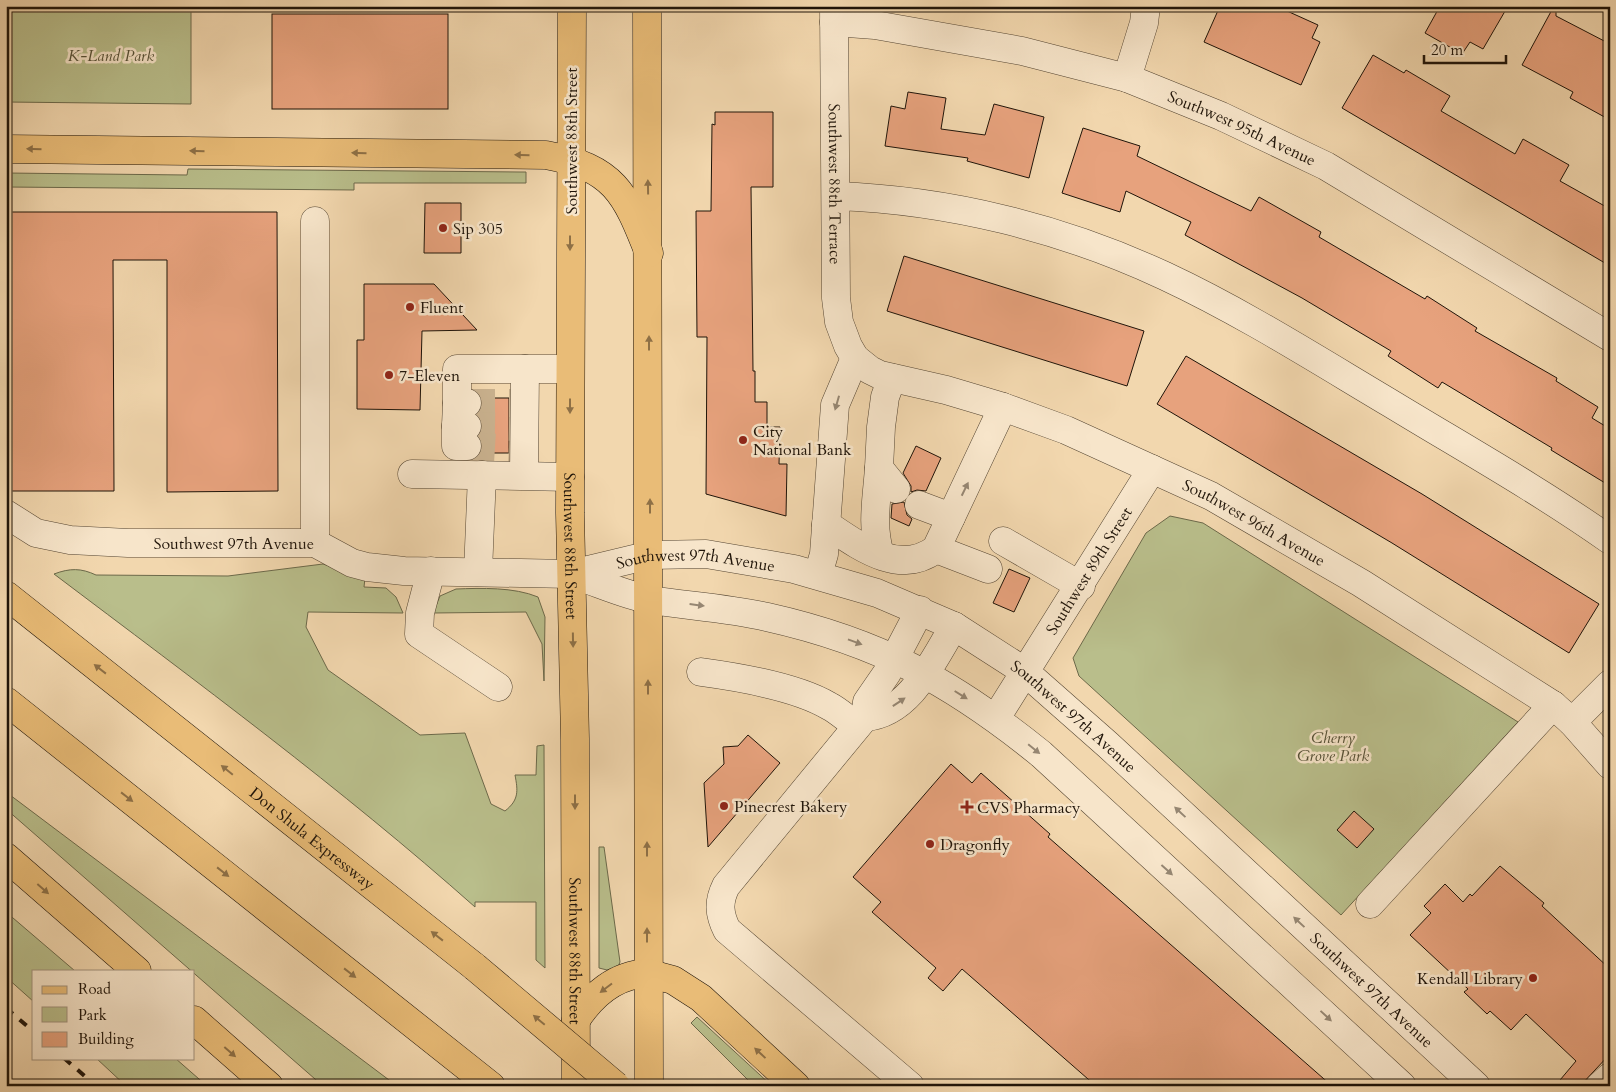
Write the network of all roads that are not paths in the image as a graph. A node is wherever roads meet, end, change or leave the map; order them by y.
1 (572, 6) edge
2 (647, 6) edge
3 (1146, 6) edge
4 (834, 14) edge
5 (1127, 78) junction
6 (6, 149) edge
7 (570, 159) junction
8 (836, 196) junction
9 (315, 221) dead end
10 (649, 253) junction
11 (1610, 337) edge
12 (855, 358) junction
13 (524, 369) junction
14 (570, 369) junction
15 (892, 378) junction
16 (1003, 407) junction
17 (521, 433) junction
18 (879, 468) junction
19 (1152, 469) junction
20 (412, 474) dead end
21 (469, 475) junction
22 (570, 477) junction
23 (896, 489) dead end
24 (919, 505) dead end
25 (6, 514) edge
26 (951, 517) junction
27 (826, 524) junction
28 (1610, 540) edge
29 (1003, 541) dead end
30 (315, 543) junction
31 (936, 549) junction
32 (650, 554) junction
33 (880, 554) junction
34 (988, 569) dead end
35 (431, 571) junction
36 (478, 572) junction
37 (571, 574) junction
38 (818, 575) junction
39 (1081, 586) junction
40 (6, 595) edge
41 (648, 599) junction
42 (920, 610) junction
43 (954, 626) junction
44 (895, 658) junction
45 (1024, 671) junction
46 (701, 672) dead end
47 (925, 674) junction
48 (1610, 684) edge
49 (498, 687) dead end
50 (6, 701) edge
51 (1563, 713) junction
52 (6, 717) edge
53 (996, 718) junction
54 (861, 721) junction
55 (1610, 765) edge
56 (88, 766) junction
57 (6, 857) edge
58 (1370, 904) dead end
59 (136, 970) edge
60 (647, 973) junction
61 (576, 1020) junction
62 (195, 1021) edge
63 (1610, 1076) edge
64 (488, 1082) edge
65 (268, 1086) edge
66 (576, 1086) edge
67 (616, 1086) edge
68 (649, 1086) edge
69 (796, 1086) edge
70 (910, 1086) edge
71 (1402, 1086) edge
72 (1476, 1086) edge
73 (1600, 1086) edge

1 - 7 main road, Southwest 88th Street
10 -> 2 main road
3 - 5 street
4 - 5 street, Southwest 95th Avenue
4 - 8 street, Southwest 88th Terrace
5 - 11 street, Southwest 95th Avenue
7 -> 6 main road
7 - 10 main road
7 -> 14 main road, Southwest 88th Street
8 - 12 street, Southwest 88th Terrace
8 - 28 street
9 - 30 street
32 -> 10 main road
12 - 15 street, Southwest 96th Avenue
12 -> 27 street
13 - 14 street
13 - 17 street
13 - 21 street
14 -> 22 main road, Southwest 88th Street
15 - 16 street, Southwest 96th Avenue
15 - 18 street
16 - 19 street, Southwest 96th Avenue
26 -> 16 street
17 - 21 street
17 - 22 street
18 - 23 street
18 - 33 street
19 - 39 street, Southwest 89th Street
19 - 51 street, Southwest 96th Avenue
20 - 21 street
21 - 36 street
22 - 37 main road, Southwest 88th Street
24 - 26 street
25 - 30 street, Southwest 97th Avenue
26 - 31 street
27 - 33 street
27 - 38 street
29 - 39 street
30 - 35 street, Southwest 97th Avenue
31 - 33 street
31 - 34 street
32 - 37 street, Southwest 97th Avenue
32 - 38 street, Southwest 97th Avenue
32 - 41 main road
35 - 36 street, Southwest 97th Avenue
35 - 49 street
36 - 37 street, Southwest 97th Avenue
37 - 41 street, Southwest 97th Avenue
37 -> 61 main road, Southwest 88th Street
38 - 42 street, Southwest 97th Avenue
39 - 45 street, Southwest 89th Street
67 -> 40 main road, Don Shula Expressway, bridge
41 -> 44 street, Southwest 97th Avenue
60 -> 41 main road
42 - 43 street, Southwest 97th Avenue
42 - 44 street
43 - 45 street, Southwest 97th Avenue
43 - 47 street
44 - 47 street, Southwest 97th Avenue
44 - 54 street
45 - 53 street, Southwest 89th Street
72 -> 45 street, Southwest 97th Avenue
46 - 54 street
47 -> 53 street, Southwest 97th Avenue
54 -> 47 street
48 - 51 street
50 - 56 main road
51 - 55 street, Southwest 96th Avenue
51 - 58 street
52 - 56 main road
53 -> 71 street, Southwest 97th Avenue
54 - 70 street
56 -> 64 main road
57 -> 59 main road
60 -> 61 main road
60 - 68 main road
69 -> 60 main road
61 - 66 main road, Southwest 88th Street
62 -> 65 main road
63 - 73 street

